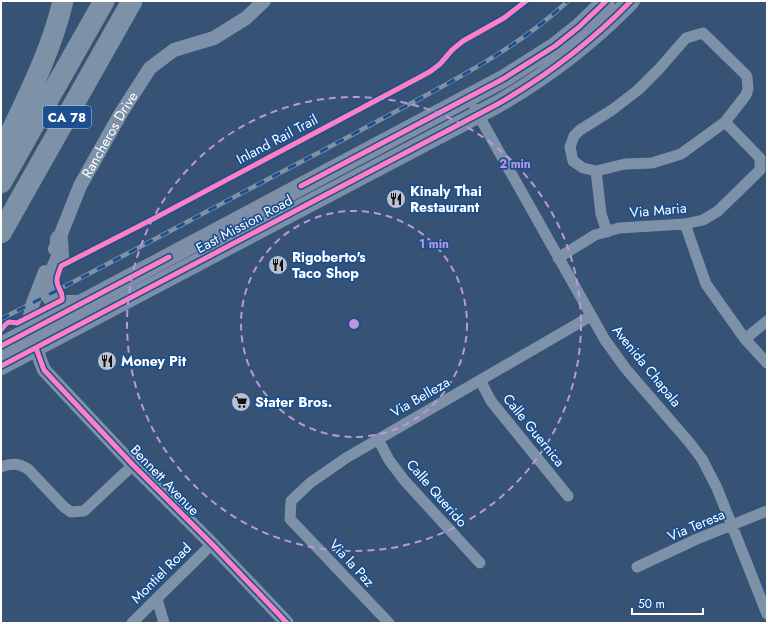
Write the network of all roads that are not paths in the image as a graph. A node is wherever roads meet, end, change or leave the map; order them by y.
1 (64, 1) edge
2 (104, 1) edge
3 (132, 1) edge
4 (264, 1) edge
5 (606, 1) edge
6 (631, 1) edge
7 (468, 98) junction
8 (478, 115) junction
9 (725, 122) junction
10 (1, 152) edge
11 (596, 171) junction
12 (1, 183) edge
13 (265, 206) junction
14 (685, 224) junction
15 (607, 232) junction
16 (1, 233) edge
17 (243, 238) junction
18 (59, 239) junction
19 (558, 258) junction
20 (79, 304) junction
21 (591, 316) junction
22 (767, 321) edge
23 (29, 331) junction
24 (745, 339) junction
25 (1, 346) edge
26 (36, 348) junction
27 (767, 363) edge
28 (1, 366) edge
29 (480, 380) junction
30 (378, 439) junction
31 (133, 465) junction
32 (1, 467) edge
33 (568, 496) dead end
34 (767, 511) edge
35 (294, 524) joint
36 (732, 525) junction
37 (212, 544) junction
38 (480, 563) dead end
39 (637, 568) dead end
40 (157, 599) junction
41 (767, 614) edge
42 (132, 623) edge
43 (164, 623) edge
44 (287, 623) edge
45 (389, 623) edge

1 - 10 highway
2 - 12 highway, CA 78
3 - 16 highway, CA 78
4 - 18 street, Rancheros Drive
5 - 7 main road, East Mission Road
6 - 8 main road, East Mission Road
7 - 8 street, Avenida Chapala
7 - 13 main road, East Mission Road
8 - 17 main road, East Mission Road
8 - 19 street, Avenida Chapala
9 - 11 street
9 - 11 street
9 - 14 street, Via Maria
11 - 15 street
13 - 17 main road
13 - 20 main road, East Mission Road
14 - 15 street, Via Maria
14 - 24 street
15 - 19 street, Via Maria
17 - 26 main road, East Mission Road
18 - 20 main road
18 - 23 street, Rancheros Drive
19 - 21 street, Avenida Chapala
20 - 23 main road, East Mission Road
21 - 29 street, Via Belleza
21 - 36 street, Avenida Chapala
22 - 24 street
23 - 25 main road, East Mission Road
23 - 26 street, Bennett Avenue
24 - 27 street
26 - 28 main road, East Mission Road
26 - 31 street, Bennett Avenue
29 - 30 street, Via Belleza
29 - 33 street, Calle Guernica
30 - 35 street, Via Belleza
30 - 38 street, Calle Querido
31 - 32 street
31 - 37 street, Bennett Avenue
34 - 36 street, Via Teresa
35 - 45 street, Via la Paz
36 - 39 street, Via Teresa
36 - 41 street, Avenida Chapala
37 - 40 street, Montiel Road
37 - 44 street, Bennett Avenue
40 - 42 street, Montiel Road
40 - 43 street

